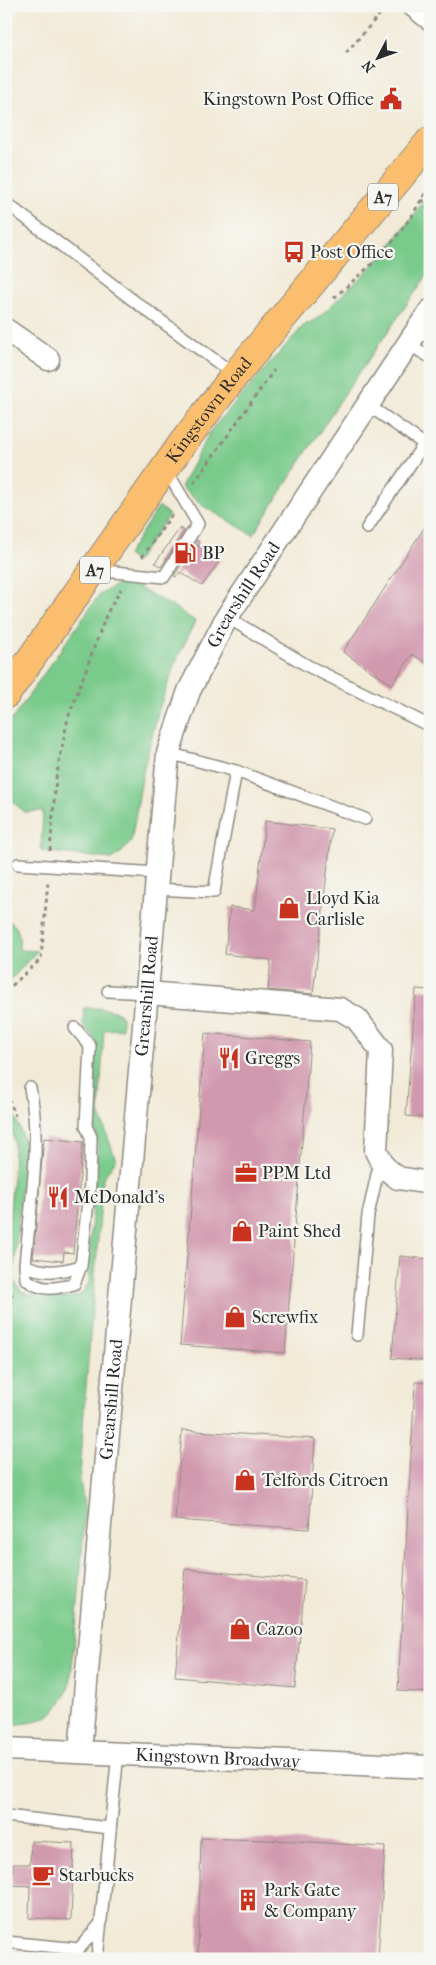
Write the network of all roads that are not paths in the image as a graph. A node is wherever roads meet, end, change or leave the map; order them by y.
1 (414, 6) edge
2 (430, 19) edge
3 (430, 141) edge
4 (6, 203) edge
5 (430, 311) edge
6 (9, 338) edge
7 (408, 344) junction
8 (430, 358) edge
9 (48, 359) dead end
10 (235, 375) junction
11 (368, 405) junction
12 (166, 468) junction
13 (367, 528) dead end
14 (95, 570) junction
15 (227, 617) junction
16 (6, 694) edge
17 (430, 726) edge
18 (168, 753) junction
19 (236, 771) junction
20 (366, 819) dead end
21 (18, 864) dead end
22 (156, 881) junction
23 (108, 991) dead end
24 (147, 993) junction
25 (75, 1028) dead end
26 (30, 1088) dead end
27 (380, 1160) junction
28 (430, 1183) edge
29 (25, 1265) junction
30 (81, 1266) junction
31 (357, 1335) dead end
32 (6, 1749) edge
33 (80, 1752) junction
34 (118, 1753) junction
35 (430, 1767) edge
36 (6, 1816) edge
37 (110, 1828) junction
38 (101, 1923) junction
39 (6, 1942) edge
40 (97, 1959) edge

1 - 2 street
3 - 10 main road, Kingstown Road / A7
4 - 10 lane
5 - 7 street, Grearshill Road
6 - 9 street
7 - 8 lane
7 - 11 street, Grearshill Road
10 - 12 main road, Kingstown Road / A7
11 - 13 lane
11 - 15 street, Grearshill Road
12 - 14 main road, Kingstown Road / A7
12 - 14 lane
14 - 16 main road, Kingstown Road / A7
15 - 17 lane
15 - 18 street, Grearshill Road
18 - 19 lane
18 - 22 street, Grearshill Road
19 - 20 lane
19 - 22 lane
21 - 22 lane
22 - 24 street, Grearshill Road
23 - 24 lane
24 - 27 street
24 - 33 street, Grearshill Road
25 - 30 lane
26 - 29 lane
27 - 28 street
27 - 31 lane
29 - 30 lane
29 - 30 lane
32 - 33 street, Kingstown Broadway
33 - 34 street, Kingstown Broadway
34 - 35 street, Kingstown Broadway
34 - 37 lane
36 - 37 lane
37 - 38 lane
38 - 39 lane
38 - 40 lane

